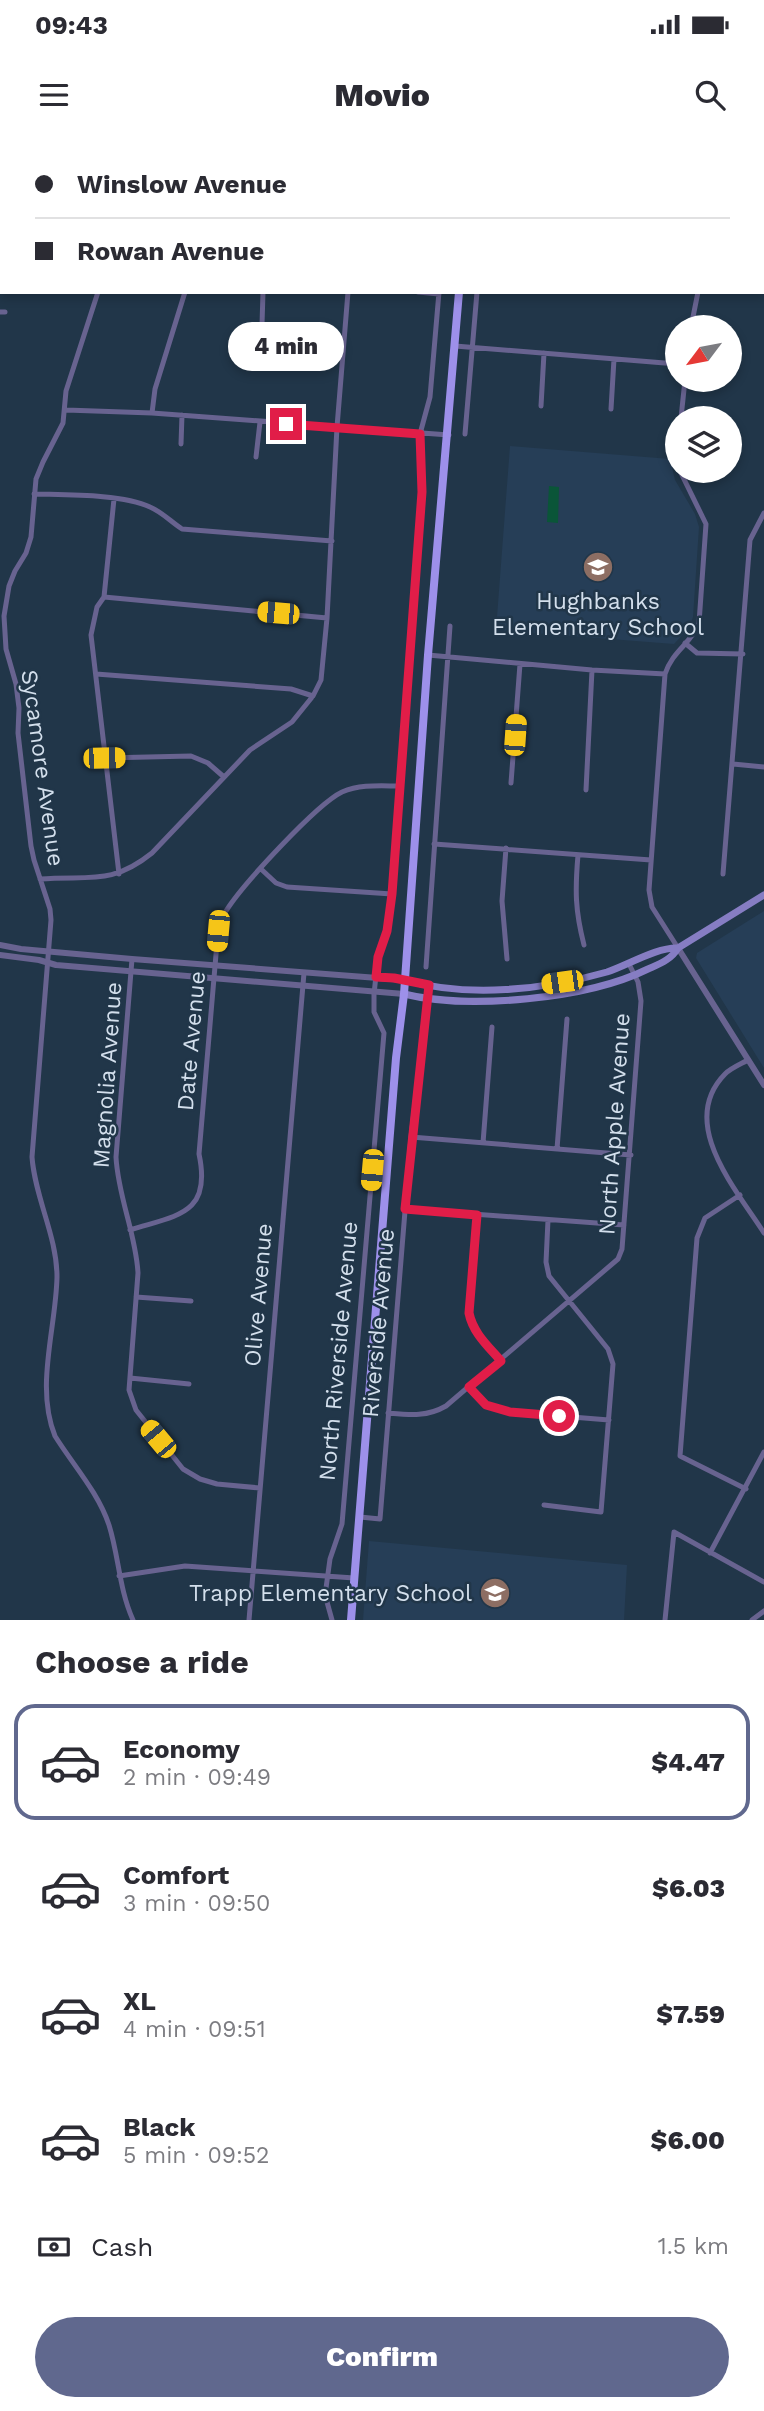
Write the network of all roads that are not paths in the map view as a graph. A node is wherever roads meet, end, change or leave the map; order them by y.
1 (97, 294) edge
2 (184, 294) edge
3 (262, 294) edge
4 (348, 294) edge
5 (439, 294) edge
6 (459, 294) edge
7 (477, 294) edge
8 (698, 294) edge
9 (693, 315) edge
10 (455, 346) junction
11 (473, 348) junction
12 (544, 353) junction
13 (261, 357) dead end
14 (614, 359) junction
15 (665, 363) edge
16 (541, 406) dead end
17 (66, 410) junction
18 (611, 410) dead end
19 (152, 413) junction
20 (181, 415) junction
21 (260, 422) junction
22 (337, 427) junction
23 (420, 434) junction
24 (449, 435) junction
25 (466, 435) dead end
26 (181, 444) dead end
27 (256, 457) dead end
28 (687, 483) edge
29 (34, 494) junction
30 (114, 499) junction
31 (764, 513) edge
32 (332, 541) junction
33 (104, 597) junction
34 (327, 618) junction
35 (450, 626) dead end
36 (685, 643) junction
37 (743, 654) junction
38 (428, 655) junction
39 (448, 657) junction
40 (520, 664) junction
41 (592, 670) junction
42 (96, 674) junction
43 (665, 674) junction
44 (313, 696) junction
45 (104, 758) junction
46 (733, 764) junction
47 (764, 767) edge
48 (224, 777) junction
49 (511, 783) dead end
50 (400, 786) junction
51 (586, 790) dead end
52 (434, 844) junction
53 (506, 848) junction
54 (578, 855) junction
55 (651, 860) junction
56 (261, 869) junction
57 (119, 874) junction
58 (723, 874) dead end
59 (40, 879) junction
60 (392, 894) junction
61 (764, 895) edge
62 (584, 944) dead end
63 (0, 945) edge
64 (678, 948) junction
65 (50, 951) junction
66 (0, 955) edge
67 (507, 958) dead end
68 (132, 959) junction
69 (49, 963) junction
70 (629, 964) junction
71 (216, 965) junction
72 (426, 967) dead end
73 (132, 972) junction
74 (304, 973) junction
75 (635, 976) junction
76 (376, 977) junction
77 (214, 980) junction
78 (404, 980) junction
79 (303, 986) junction
80 (433, 986) junction
81 (374, 994) junction
82 (404, 994) junction
83 (427, 999) junction
84 (567, 1020) dead end
85 (492, 1027) dead end
86 (748, 1060) junction
87 (764, 1085) edge
88 (411, 1137) junction
89 (483, 1143) junction
90 (557, 1149) junction
91 (631, 1155) junction
92 (740, 1195) junction
93 (405, 1209) junction
94 (477, 1215) junction
95 (548, 1220) junction
96 (624, 1225) junction
97 (130, 1230) junction
98 (764, 1233) edge
99 (136, 1297) junction
100 (191, 1301) dead end
101 (569, 1303) junction
102 (501, 1361) junction
103 (130, 1378) junction
104 (189, 1384) dead end
105 (469, 1387) junction
106 (388, 1413) junction
107 (609, 1420) junction
108 (764, 1452) edge
109 (260, 1489) junction
110 (746, 1489) junction
111 (544, 1506) dead end
112 (360, 1517) junction
113 (710, 1553) junction
114 (253, 1570) junction
115 (119, 1576) junction
116 (328, 1577) junction
117 (354, 1578) junction
118 (764, 1582) edge
119 (764, 1611) edge
120 (133, 1620) edge
121 (249, 1620) edge
122 (332, 1620) edge
123 (351, 1620) edge
124 (665, 1620) edge
125 (752, 1620) edge

1 - 17 street, Sycamore Avenue
2 - 19 street
3 - 13 street
4 - 22 street
5 - 23 street, North Riverside Avenue
6 - 10 main road, North Riverside Avenue
7 - 11 street
8 - 9 street
10 - 11 street
10 - 24 main road, North Riverside Avenue
11 - 12 street
11 - 25 street
12 - 14 street
12 - 16 street
14 - 15 street
14 - 18 street
17 - 19 street
17 - 29 street, Sycamore Avenue
19 - 20 street
20 - 21 street
20 - 26 street
21 - 22 street
21 - 27 street
22 - 23 street
22 - 32 street
23 - 24 street
23 - 50 street, North Riverside Avenue
24 - 38 main road, North Riverside Avenue
28 - 36 street
29 - 30 street
29 - 59 street, Sycamore Avenue
30 - 32 street
30 - 33 street
31 - 37 street
32 - 34 street
33 - 34 street
33 - 42 street
34 - 44 street
35 - 39 street
36 - 37 street
36 - 43 street
37 - 46 street
38 - 39 street
38 - 78 main road, North Riverside Avenue
39 - 40 street
39 - 52 street
40 - 41 street
40 - 49 street
41 - 43 street
41 - 51 street
42 - 44 street
42 - 45 street
43 - 55 street
44 - 48 street
45 - 48 street
45 - 57 street
46 - 47 street
46 - 58 street
48 - 57 street
50 - 56 street, Date Avenue
50 - 60 street, North Riverside Avenue
52 - 53 street
52 - 72 street
53 - 54 street
53 - 67 street
54 - 55 street
54 - 62 street
55 - 64 street
56 - 60 street
56 - 71 street, Date Avenue
57 - 59 street
59 - 65 street, Sycamore Avenue
60 - 76 street, North Riverside Avenue
61 - 64 main road
63 - 65 street
64 - 70 main road
64 - 75 main road
64 - 86 street
65 - 68 street
65 - 69 street, Sycamore Avenue
66 - 69 street
68 - 71 street
68 - 73 street, Magnolia Avenue
69 - 73 street
69 - 115 street, Sycamore Avenue
70 - 75 street, North Apple Avenue
70 - 80 main road
71 - 74 street
71 - 77 street, Date Avenue
73 - 77 street
73 - 97 street, Magnolia Avenue
74 - 76 street
74 - 79 street, Olive Avenue
75 - 83 main road
75 - 91 street, North Apple Avenue
76 - 78 street
76 - 81 street, North Riverside Avenue
77 - 79 street
77 - 97 street, Date Avenue
78 - 80 main road
78 - 82 main road, North Riverside Avenue
79 - 81 street
79 - 109 street, Olive Avenue
80 - 83 street, Riverside Avenue
81 - 82 street
81 - 116 street, North Riverside Avenue
82 - 83 main road
82 - 112 main road, North Riverside Avenue
83 - 88 street, Riverside Avenue
84 - 90 street
85 - 89 street
86 - 87 street
86 - 92 street
88 - 89 street
88 - 93 street, Riverside Avenue
89 - 90 street
90 - 91 street
91 - 96 street, North Apple Avenue
92 - 98 street
92 - 110 street
93 - 94 street
93 - 106 street, Riverside Avenue
94 - 95 street
94 - 102 street
95 - 96 street
95 - 101 street
96 - 101 street, North Apple Avenue
97 - 99 street, Magnolia Avenue
99 - 100 street
99 - 103 street, Magnolia Avenue
101 - 102 street, North Apple Avenue
101 - 107 street
102 - 105 street, North Apple Avenue
103 - 104 street
103 - 109 street, Magnolia Avenue
105 - 106 street, North Apple Avenue
105 - 107 street
106 - 112 street, Riverside Avenue
107 - 111 street
108 - 110 street
109 - 114 street, Olive Avenue
110 - 113 street
112 - 117 main road, North Riverside Avenue
113 - 118 street
113 - 124 street
114 - 115 street
114 - 116 street
114 - 121 street, Olive Avenue
115 - 120 street, Sycamore Avenue
116 - 117 street
116 - 122 street, North Riverside Avenue
117 - 123 main road, North Riverside Avenue
119 - 125 street

